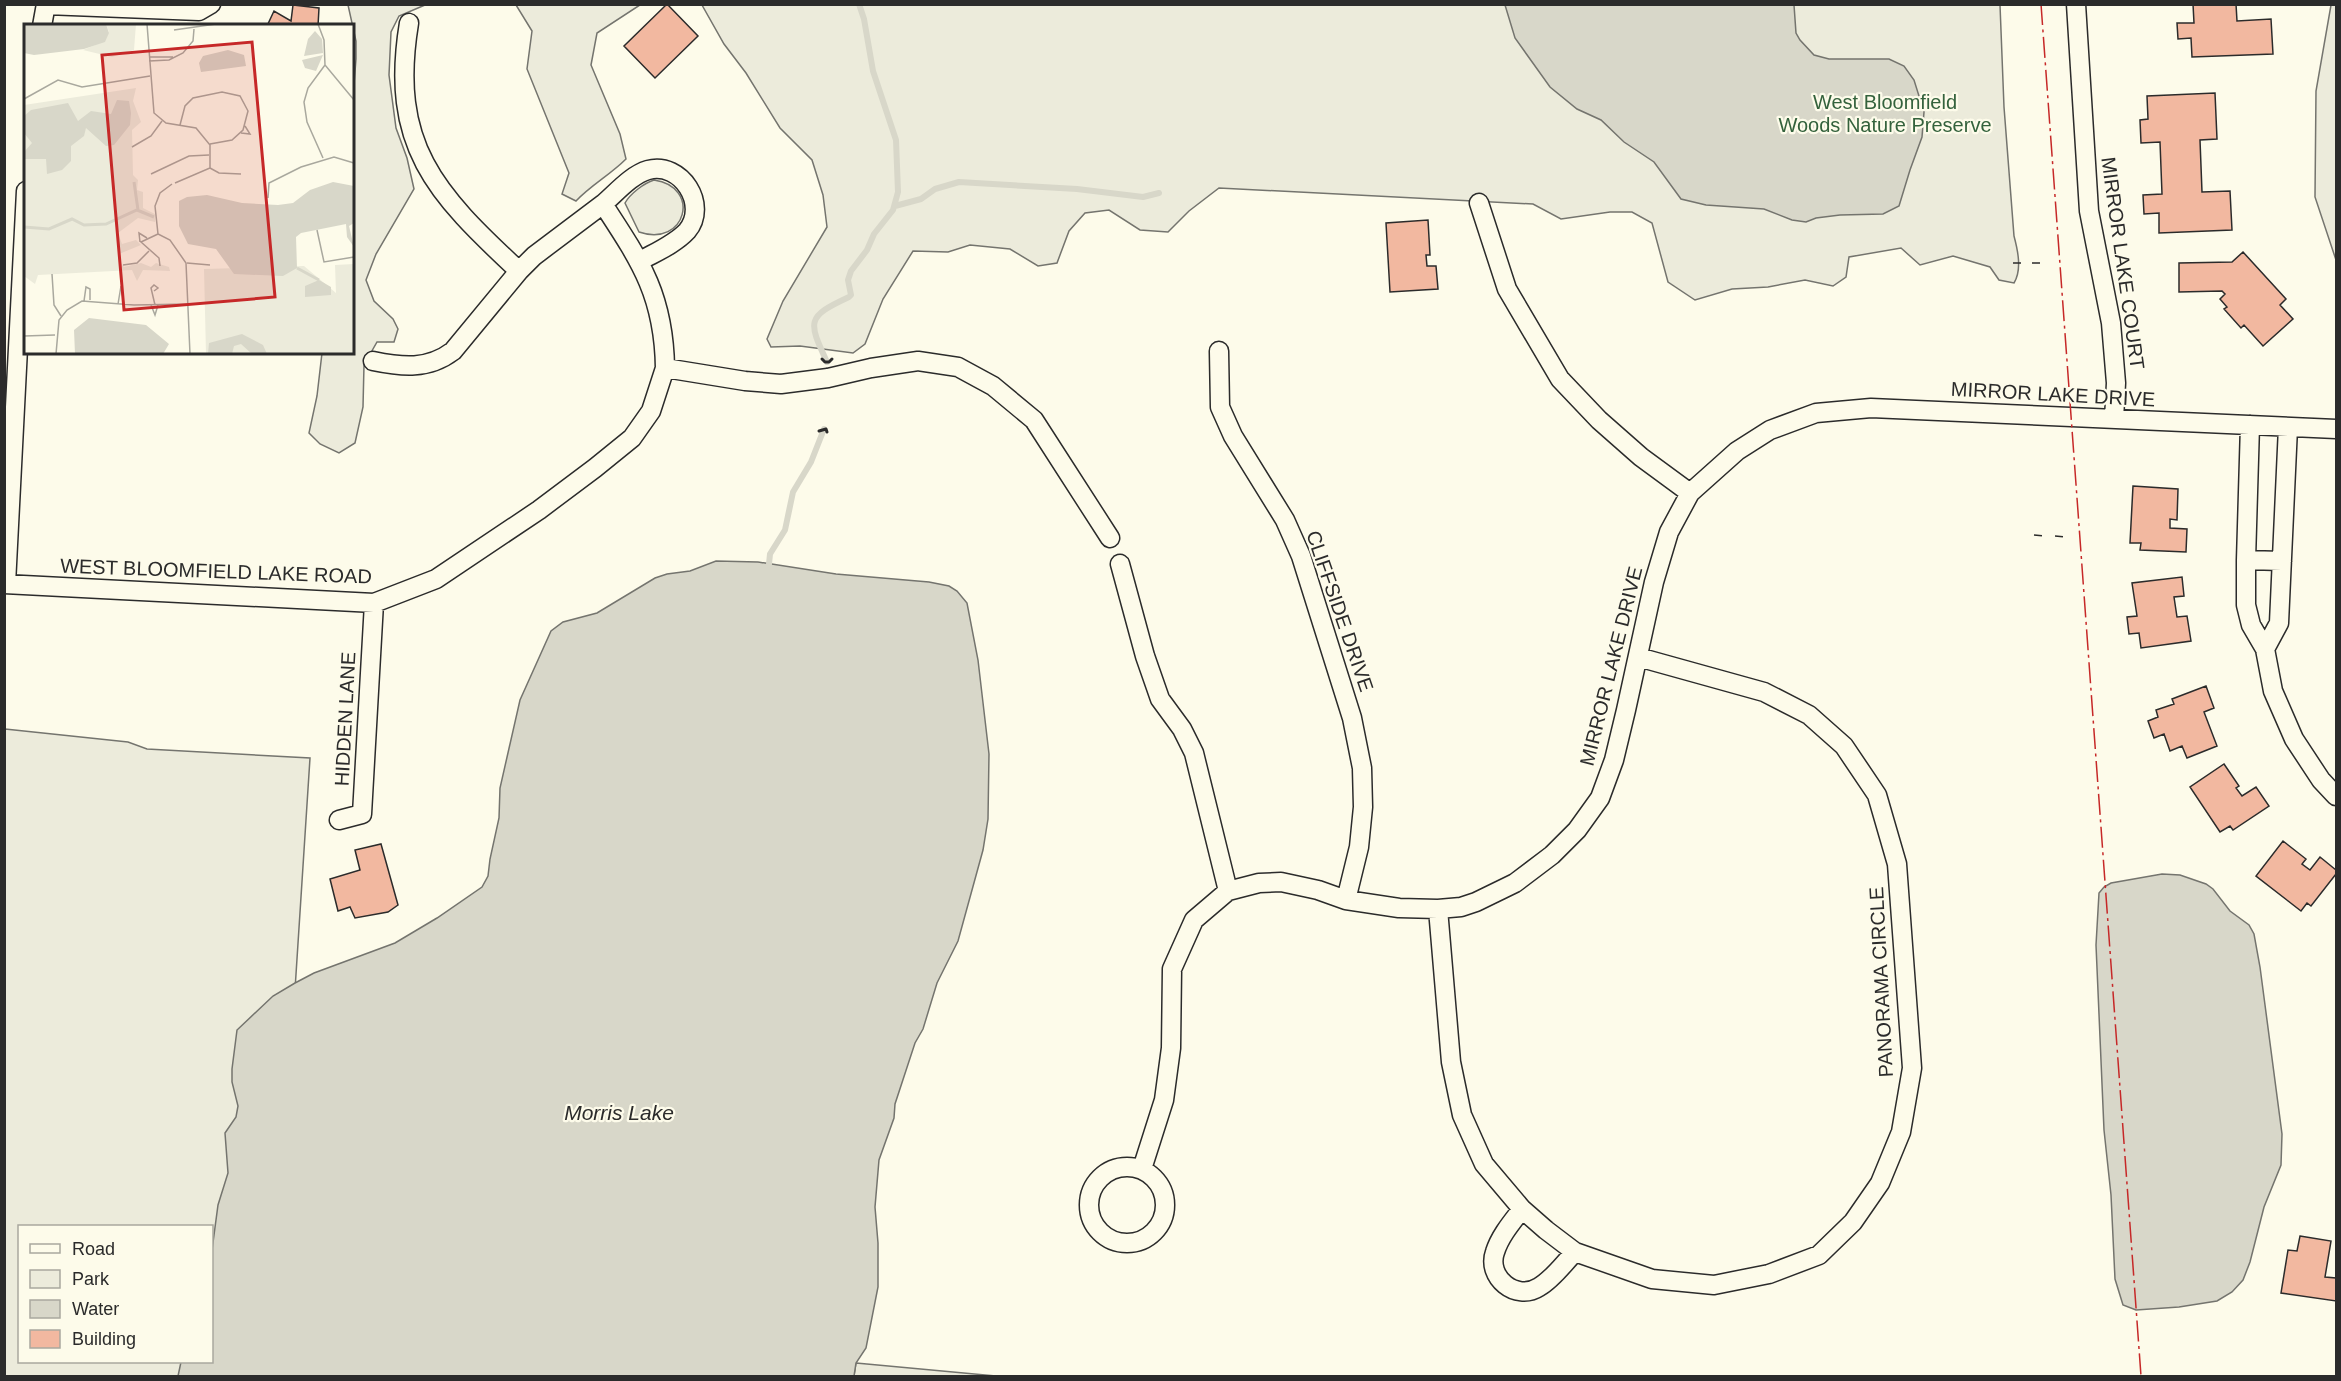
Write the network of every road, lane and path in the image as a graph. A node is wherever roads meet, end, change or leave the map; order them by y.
1 (211, 4) edge
2 (2076, 4) edge
3 (46, 5) edge
4 (409, 23) dead end
5 (42, 24) edge
6 (24, 199) edge
7 (1479, 203) dead end
8 (603, 204) junction
9 (13, 248) edge
10 (640, 261) junction
11 (519, 271) junction
12 (23, 282) edge
13 (11, 307) edge
14 (1219, 351) dead end
15 (373, 361) dead end
16 (665, 368) junction
17 (2114, 419) junction
18 (2250, 425) junction
19 (2288, 427) junction
20 (2337, 429) edge
21 (1690, 493) junction
22 (1110, 538) dead end
23 (2246, 560) junction
24 (2282, 561) junction
25 (1120, 564) dead end
26 (5, 584) edge
27 (374, 603) junction
28 (2265, 649) junction
29 (1638, 657) junction
30 (2337, 796) edge
31 (339, 820) dead end
32 (1228, 891) junction
33 (1346, 900) junction
34 (1438, 909) junction
35 (1142, 1169) junction
36 (1521, 1209) junction
37 (1575, 1252) junction

1 - 3 street
2 - 17 street, MIRROR LAKE COURT
3 - 5 street
4 - 11 street
6 - 9 street
7 - 21 street
8 - 10 street
8 - 10 street
8 - 11 street
9 - 12 street
10 - 16 street, WEST BLOOMFIELD LAKE ROAD
11 - 15 street
12 - 13 street
13 - 26 street
14 - 33 street, CLIFFSIDE DRIVE
16 - 22 street
16 - 27 street, WEST BLOOMFIELD LAKE ROAD
17 - 18 street, MIRROR LAKE DRIVE
17 - 21 street, MIRROR LAKE DRIVE
18 - 19 street, MIRROR LAKE DRIVE
18 - 23 street
19 - 20 street, MIRROR LAKE DRIVE
19 - 24 street
21 - 29 street, MIRROR LAKE DRIVE
23 - 24 street
23 - 28 street
24 - 28 street
25 - 32 street
26 - 27 street, WEST BLOOMFIELD LAKE ROAD
27 - 31 street, HIDDEN LANE
28 - 30 street
29 - 34 street, MIRROR LAKE DRIVE
29 - 37 street, PANORAMA CIRCLE
32 - 33 street, MIRROR LAKE DRIVE
32 - 35 street
33 - 34 street, MIRROR LAKE DRIVE
34 - 36 street, PANORAMA CIRCLE
35 - 35 street
36 - 37 street, PANORAMA CIRCLE
36 - 37 street

